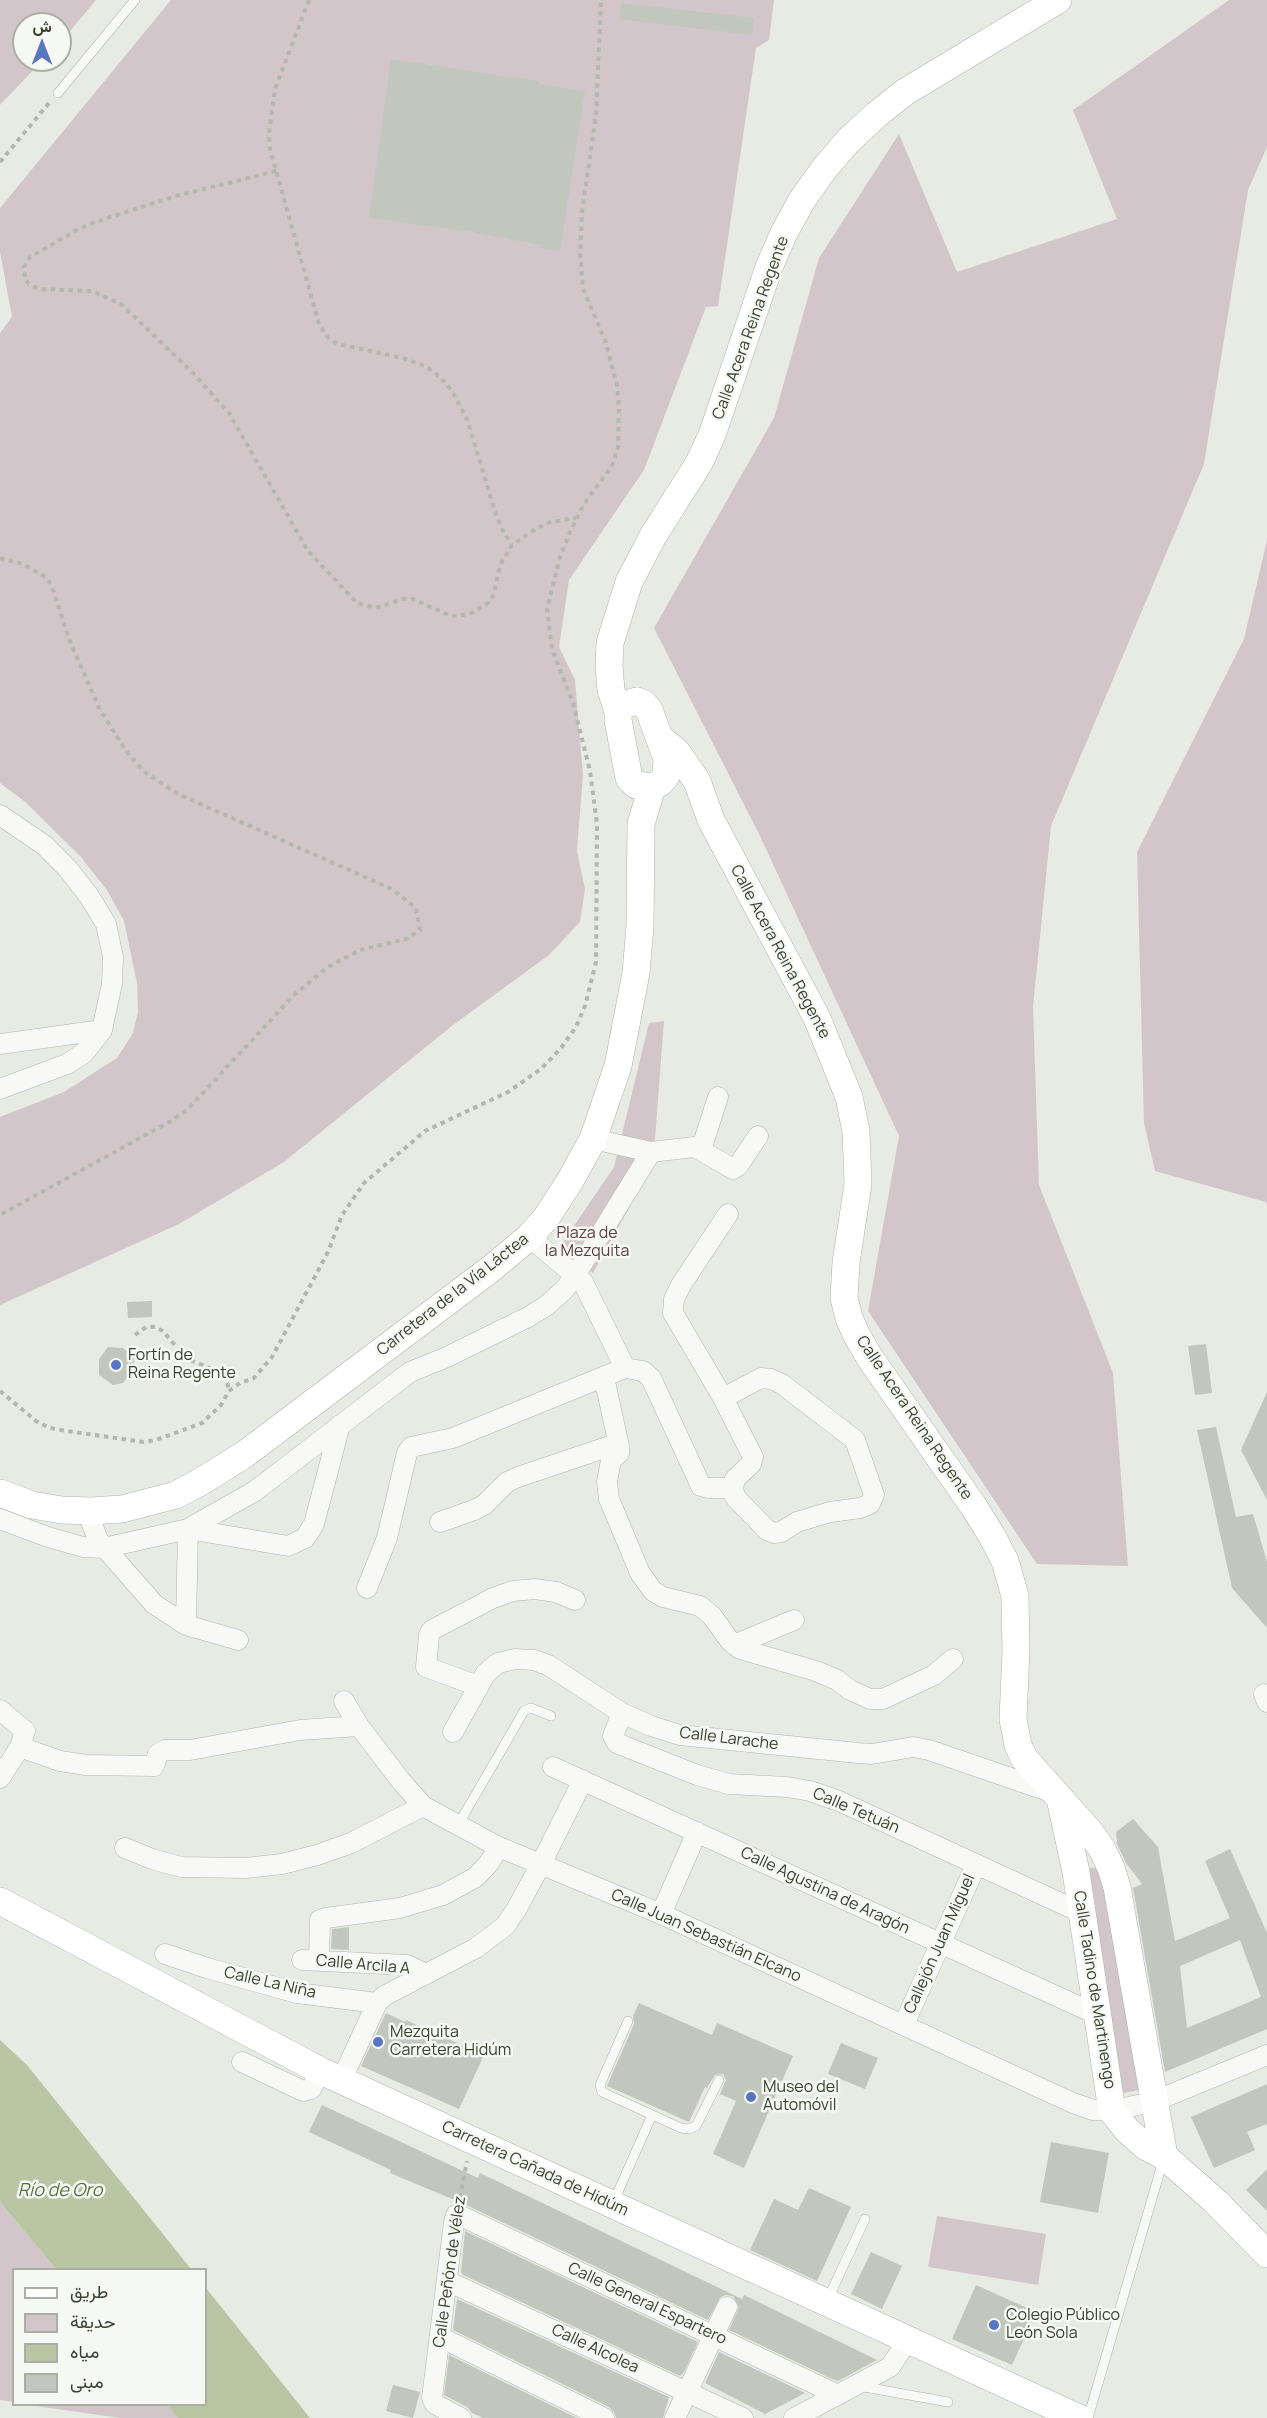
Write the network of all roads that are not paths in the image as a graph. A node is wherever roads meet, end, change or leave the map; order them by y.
1 (135, 0) edge
2 (1058, 0) edge
3 (58, 93) road end
4 (616, 620) junction
5 (644, 704) junction
6 (618, 712) junction
7 (661, 739) junction
8 (647, 783) junction
9 (0, 814) edge
10 (711, 820) junction
11 (102, 1030) junction
12 (0, 1044) edge
13 (0, 1089) edge
14 (718, 1097) dead end
15 (758, 1136) dead end
16 (593, 1138) junction
17 (701, 1150) junction
18 (651, 1152) junction
19 (728, 1214) dead end
20 (529, 1237) junction
21 (576, 1274) junction
22 (625, 1368) junction
23 (604, 1377) junction
24 (723, 1398) junction
25 (340, 1425) junction
26 (619, 1446) junction
27 (733, 1488) junction
28 (0, 1493) edge
29 (91, 1511) junction
30 (0, 1519) edge
31 (440, 1522) dead end
32 (188, 1529) junction
33 (104, 1548) junction
34 (367, 1588) dead end
35 (575, 1600) dead end
36 (794, 1620) dead end
37 (186, 1625) junction
38 (238, 1640) dead end
39 (734, 1645) junction
40 (952, 1659) dead end
41 (478, 1686) junction
42 (344, 1701) dead end
43 (0, 1710) edge
44 (622, 1713) junction
45 (551, 1716) dead end
46 (1013, 1719) joint
47 (359, 1726) junction
48 (453, 1732) dead end
49 (20, 1747) junction
50 (553, 1767) dead end
51 (0, 1778) edge
52 (583, 1780) junction
53 (1057, 1797) junction
54 (423, 1806) junction
55 (458, 1826) junction
56 (697, 1832) junction
57 (499, 1847) junction
58 (125, 1848) dead end
59 (541, 1864) junction
60 (976, 1865) junction
61 (0, 1900) edge
62 (1082, 1913) junction
63 (661, 1914) junction
64 (940, 1943) junction
65 (165, 1954) dead end
66 (422, 1975) junction
67 (377, 2003) junction
68 (1098, 2015) junction
69 (628, 2021) dead end
70 (904, 2024) junction
71 (1267, 2055) edge
72 (242, 2062) dead end
73 (331, 2076) junction
74 (719, 2080) dead end
75 (1155, 2101) junction
76 (1112, 2111) junction
77 (652, 2115) junction
78 (1164, 2156) junction
79 (612, 2204) junction
80 (456, 2215) joint
81 (866, 2219) dead end
82 (1267, 2254) edge
83 (447, 2281) junction
84 (826, 2303) junction
85 (727, 2307) dead end
86 (714, 2335) junction
87 (440, 2337) junction
88 (908, 2340) junction
89 (856, 2385) junction
90 (687, 2391) junction
91 (838, 2395) junction
92 (948, 2402) dead end
93 (461, 2418) edge
94 (604, 2418) edge
95 (675, 2418) edge
96 (743, 2418) edge
97 (794, 2418) edge
98 (1079, 2418) edge
99 (1088, 2418) edge

1 - 3 lane
2 - 4 street, Calle Acera Reina Regente
4 - 5 street, Calle Acera Reina Regente
4 - 6 street, Calle Acera Reina Regente
5 - 6 street
5 - 7 street, Calle Acera Reina Regente
6 - 8 street, Calle Acera Reina Regente
7 - 8 street
7 - 10 street, Calle Acera Reina Regente
8 - 10 street, Calle Acera Reina Regente
8 - 16 street, Carretera de la Vía Láctea
9 - 11 street
10 - 46 street, Calle Acera Reina Regente
11 - 12 street
11 - 13 street
14 - 17 street
15 - 17 street
16 - 18 street
16 - 20 street, Carretera de la Vía Láctea
17 - 18 street
18 - 21 street
19 - 24 street
20 - 21 street
20 - 29 street, Carretera de la Vía Láctea
21 - 22 street
21 - 25 street
22 - 23 street
22 - 27 street
23 - 26 street
23 - 34 street
24 - 27 street
24 - 27 street
25 - 32 street
25 - 32 street
26 - 31 street
26 - 39 street
28 - 29 street, Carretera de la Vía Láctea
29 - 33 street
30 - 33 street
32 - 33 street
32 - 37 street
33 - 37 street
35 - 41 street
36 - 39 street
37 - 38 street
39 - 40 street
41 - 44 street, Calle Larache
41 - 48 street, Calle Larache
42 - 47 street, Calle Juan Sebastián Elcano
43 - 49 street
44 - 53 street, Calle Larache
44 - 60 street, Calle Tetuán
45 - 55 lane
46 - 53 street, Calle Tadino de Martinengo
47 - 49 street
47 - 54 street, Calle Juan Sebastián Elcano
49 - 51 street
50 - 52 street, Calle Agustina de Aragón
52 - 56 street, Calle Agustina de Aragón
52 - 59 street
53 - 62 street, Calle Tadino de Martinengo
53 - 75 street, Calle Tadino de Martinengo
54 - 55 street, Calle Juan Sebastián Elcano
54 - 58 street
55 - 57 street, Calle Juan Sebastián Elcano
56 - 63 street
56 - 64 street, Calle Agustina de Aragón
57 - 59 street, Calle Juan Sebastián Elcano
57 - 66 street, Calle Arcila A
59 - 63 street, Calle Juan Sebastián Elcano
59 - 66 street
60 - 62 street, Calle Tetuán
60 - 64 street, Callejón Juan Miguel
61 - 73 street, Carretera Cañada de Hidúm
62 - 68 street, Calle Tadino de Martinengo
63 - 70 street, Calle Juan Sebastián Elcano
64 - 68 street, Calle Agustina de Aragón
64 - 70 street, Callejón Juan Miguel
65 - 67 street, Calle La Niña
66 - 67 street
67 - 73 street
68 - 76 street, Calle Tadino de Martinengo
69 - 77 lane
70 - 76 street, Calle Juan Sebastián Elcano
71 - 75 street
72 - 73 street
73 - 79 street, Carretera Cañada de Hidúm
74 - 77 lane
75 - 76 street
75 - 78 street, Calle Tadino de Martinengo
76 - 78 street, Calle Tadino de Martinengo
77 - 79 lane
78 - 82 street, Calle Tadino de Martinengo
78 - 99 lane
79 - 84 street, Carretera Cañada de Hidúm
80 - 83 street, Calle Peñón de Vélez
80 - 86 street, Calle General Espartero
81 - 84 lane
83 - 87 street, Calle Peñón de Vélez
83 - 90 street, Calle Alcolea
84 - 88 street, Carretera Cañada de Hidúm
85 - 86 street
86 - 90 street
86 - 91 street, Calle General Espartero
87 - 93 street, Calle Peñón de Vélez
87 - 94 street
88 - 89 street
88 - 98 street, Carretera Cañada de Hidúm
89 - 91 street
89 - 92 lane
90 - 95 street
90 - 96 street, Calle Alcolea
91 - 97 street

